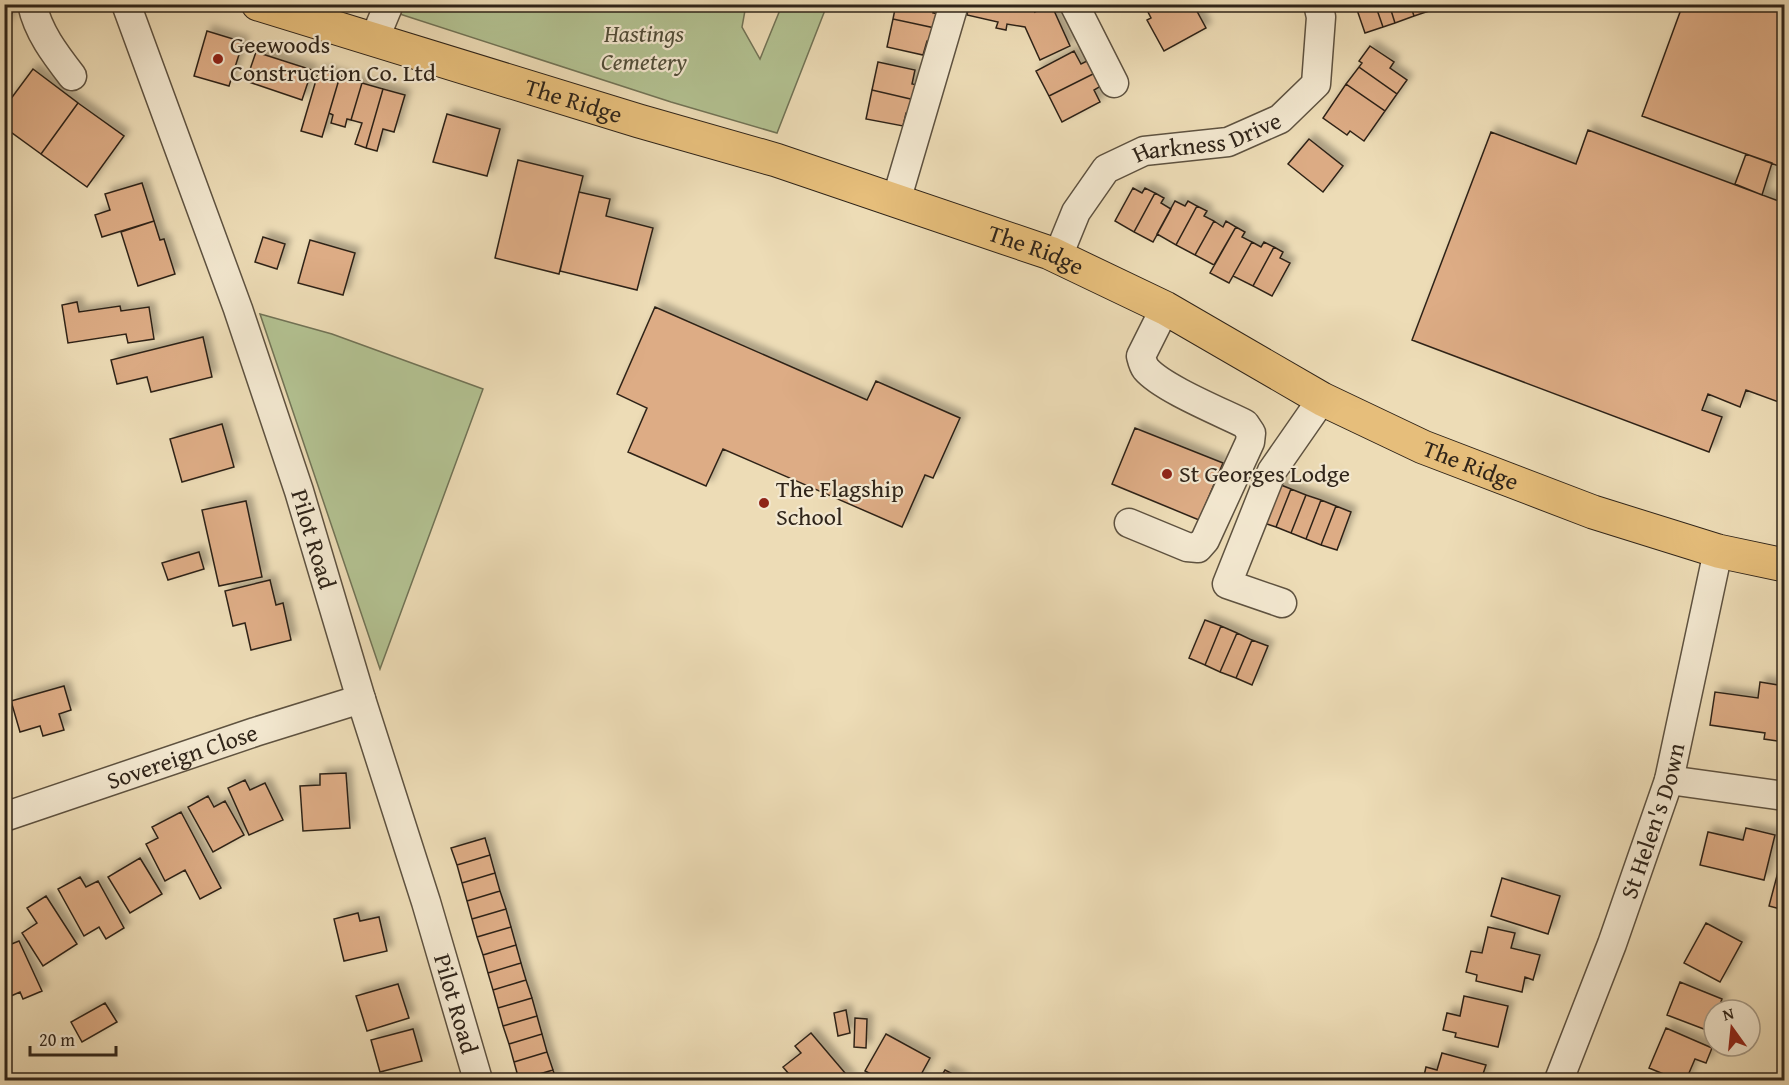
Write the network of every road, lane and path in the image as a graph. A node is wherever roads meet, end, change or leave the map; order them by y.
1 (32, 4) edge
2 (126, 4) edge
3 (258, 4) edge
4 (389, 4) edge
5 (954, 4) edge
6 (1074, 4) edge
7 (1318, 4) edge
8 (374, 40) junction
9 (72, 76) dead end
10 (1114, 83) dead end
11 (896, 201) junction
12 (1058, 256) junction
13 (1165, 308) junction
14 (1322, 399) junction
15 (1129, 523) dead end
16 (1718, 551) junction
17 (1785, 565) edge
18 (1282, 603) dead end
19 (361, 699) junction
20 (1669, 780) junction
21 (1785, 796) edge
22 (4, 817) edge
23 (478, 1080) edge
24 (1558, 1080) edge

1 - 9 street
2 - 19 street, Pilot Road
3 - 8 main road, The Ridge
4 - 8 street
5 - 11 street
6 - 10 street
7 - 12 street, Harkness Drive
8 - 11 main road, The Ridge
11 - 12 main road, The Ridge
12 - 13 main road, The Ridge
13 - 14 main road, The Ridge
13 - 15 street
14 - 16 main road, The Ridge
14 - 18 street
16 - 17 main road, The Ridge
16 - 20 street, St Helen's Down
19 - 22 street, Sovereign Close
19 - 23 street, Pilot Road
20 - 21 street
20 - 24 street, St Helen's Down

